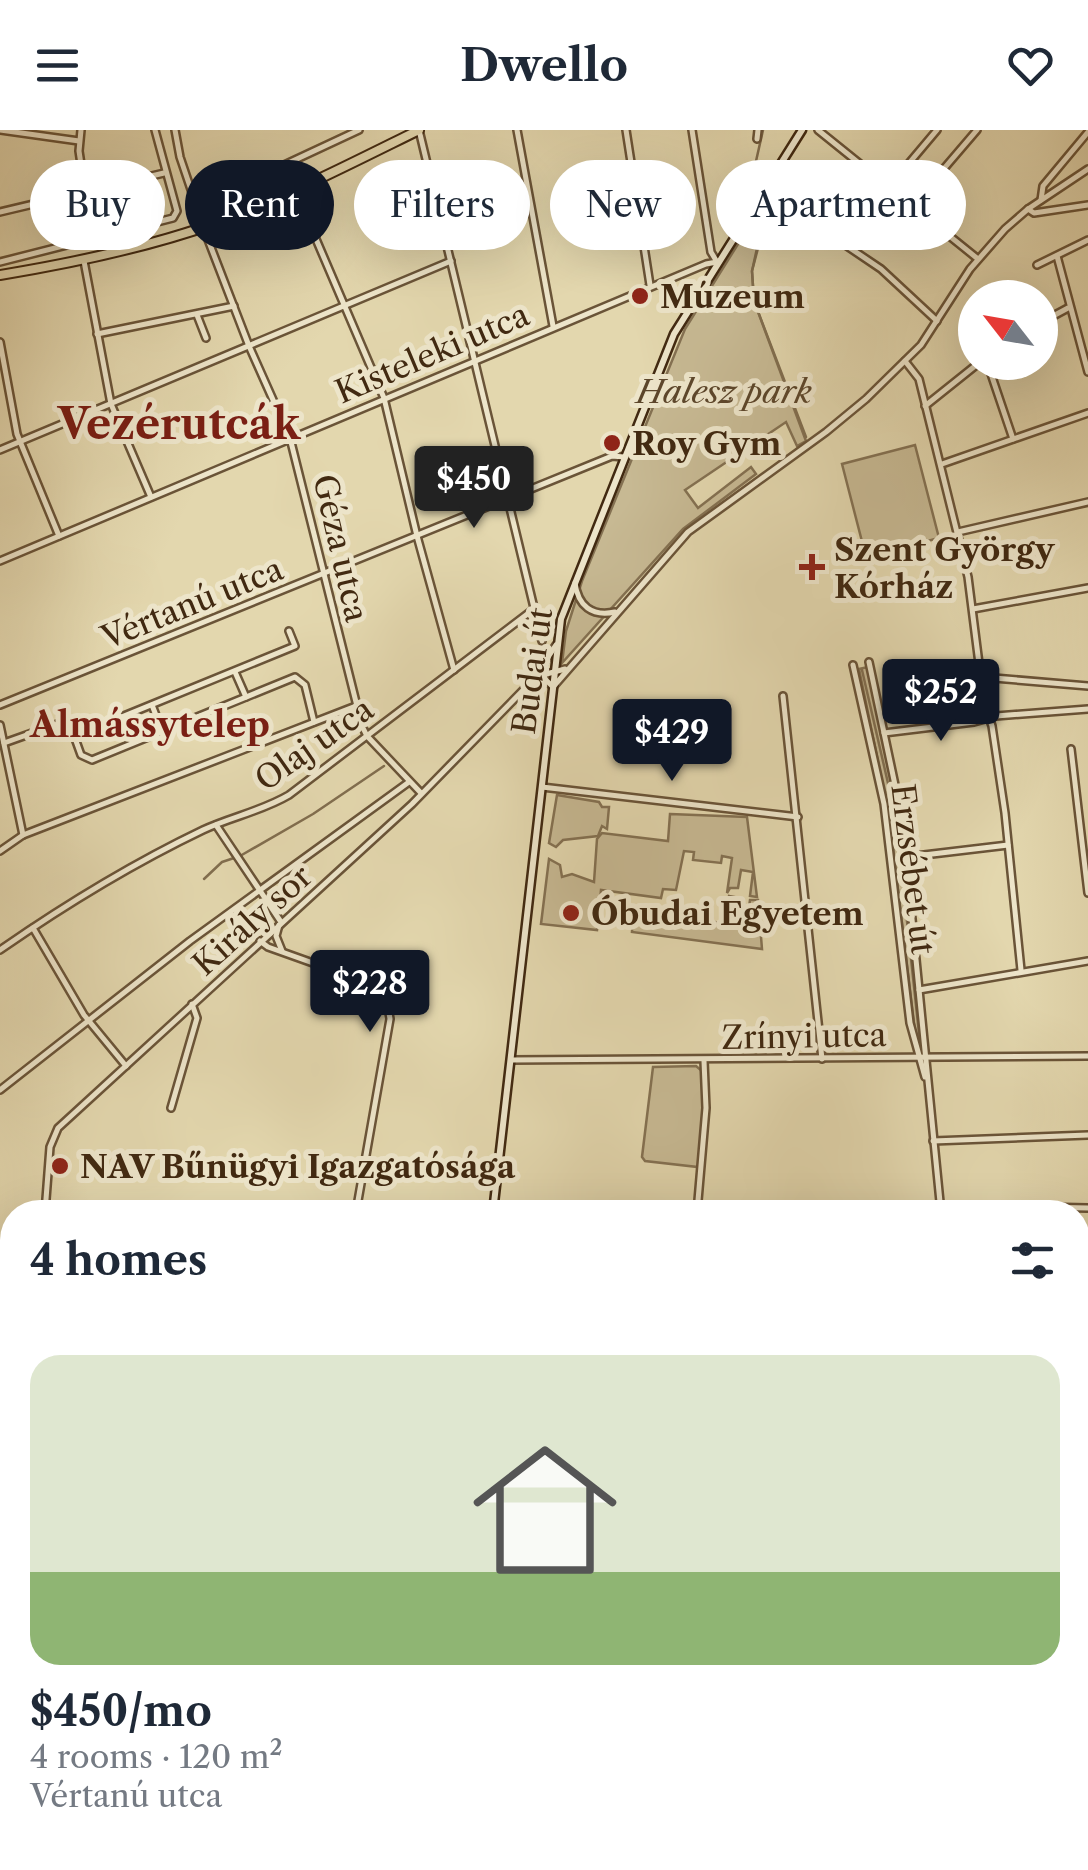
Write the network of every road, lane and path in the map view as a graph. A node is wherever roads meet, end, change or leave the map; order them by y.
1 (0, 130) edge
2 (81, 130) edge
3 (155, 130) edge
4 (175, 130) edge
5 (358, 130) edge
6 (419, 130) edge
7 (517, 130) edge
8 (626, 130) edge
9 (692, 130) edge
10 (758, 130) edge
11 (802, 130) edge
12 (818, 130) edge
13 (938, 130) edge
14 (977, 130) edge
15 (1088, 132) edge
16 (756, 139) dead end
17 (79, 141) junction
18 (81, 160) edge
19 (161, 160) edge
20 (294, 160) edge
21 (783, 160) edge
22 (855, 160) edge
23 (912, 160) edge
24 (951, 160) edge
25 (185, 166) edge
26 (1088, 169) edge
27 (334, 171) edge
28 (165, 175) edge
29 (1041, 200) junction
30 (30, 205) edge
31 (1088, 205) edge
32 (1028, 208) junction
33 (0, 212) edge
34 (165, 218) edge
35 (185, 232) edge
36 (1088, 240) edge
37 (966, 249) edge
38 (45, 250) edge
39 (212, 250) edge
40 (321, 250) edge
41 (725, 250) edge
42 (853, 250) edge
43 (1057, 256) junction
44 (978, 259) junction
45 (84, 260) junction
46 (451, 261) junction
47 (0, 262) edge
48 (717, 262) junction
49 (1036, 265) dead end
50 (0, 276) edge
51 (650, 286) junction
52 (234, 306) junction
53 (346, 306) junction
54 (1069, 308) junction
55 (1058, 314) edge
56 (196, 315) junction
57 (937, 321) junction
58 (552, 326) junction
59 (97, 334) junction
60 (206, 338) dead end
61 (0, 342) edge
62 (249, 346) junction
63 (474, 360) junction
64 (905, 361) junction
65 (1088, 372) edge
66 (959, 380) edge
67 (990, 380) edge
68 (384, 398) junction
69 (111, 404) junction
70 (925, 406) junction
71 (1088, 412) edge
72 (290, 438) junction
73 (1013, 439) junction
74 (20, 442) junction
75 (0, 450) edge
76 (624, 457) junction
77 (942, 464) junction
78 (150, 497) junction
79 (508, 498) junction
80 (1088, 502) edge
81 (958, 532) junction
82 (59, 536) junction
83 (417, 536) junction
84 (0, 561) edge
85 (324, 573) junction
86 (574, 578) junction
87 (1088, 588) edge
88 (973, 608) junction
89 (534, 609) junction
90 (618, 611) junction
91 (290, 630) dead end
92 (542, 641) dead end
93 (556, 645) junction
94 (869, 662) dead end
95 (853, 665) dead end
96 (566, 669) junction
97 (454, 670) junction
98 (235, 672) junction
99 (554, 672) junction
100 (982, 677) junction
101 (532, 681) junction
102 (1088, 686) edge
103 (553, 687) junction
104 (783, 696) dead end
105 (246, 697) junction
106 (0, 705) edge
107 (152, 705) junction
108 (356, 706) junction
109 (1088, 709) edge
110 (990, 717) junction
111 (120, 718) dead end
112 (314, 722) junction
113 (0, 725) edge
114 (162, 732) junction
115 (884, 733) junction
116 (367, 736) junction
117 (4, 743) junction
118 (1072, 750) dead end
119 (410, 782) junction
120 (542, 787) junction
121 (421, 793) junction
122 (798, 817) junction
123 (216, 824) junction
124 (23, 835) junction
125 (1008, 845) junction
126 (0, 851) edge
127 (906, 857) junction
128 (260, 890) junction
129 (1088, 893) edge
130 (280, 922) junction
131 (33, 928) junction
132 (260, 941) junction
133 (0, 950) edge
134 (282, 951) junction
135 (1088, 961) edge
136 (1021, 970) junction
137 (918, 990) junction
138 (192, 1004) junction
139 (88, 1020) junction
140 (511, 1048) junction
141 (1088, 1056) edge
142 (918, 1058) junction
143 (927, 1058) junction
144 (822, 1059) junction
145 (510, 1060) junction
146 (520, 1060) junction
147 (704, 1060) junction
148 (126, 1066) junction
149 (926, 1080) junction
150 (0, 1090) edge
151 (171, 1108) dead end
152 (1088, 1135) edge
153 (932, 1140) junction
154 (46, 1200) edge
155 (358, 1200) edge
156 (494, 1200) edge
157 (698, 1200) edge
158 (939, 1200) edge

1 - 17 street
2 - 17 street
3 - 19 street
4 - 25 street, Géza utca
5 - 20 street
6 - 27 main road
6 - 46 street
7 - 58 street
8 - 51 street
9 - 48 street
10 - 16 street
11 - 21 main road, Budai út
12 - 22 street
13 - 23 street
14 - 24 street
15 - 29 street
17 - 18 street
26 - 29 street
28 - 34 street
29 - 32 street
30 - 33 street
31 - 32 street
32 - 44 street
35 - 45 main road
36 - 43 street
37 - 44 street
38 - 47 street
39 - 52 street, Géza utca
40 - 53 street
41 - 48 main road, Budai út
42 - 57 street
43 - 49 street
43 - 54 street
44 - 57 street
45 - 50 main road
45 - 59 street
46 - 53 street
46 - 63 street
48 - 51 street, Kisteleki utca
48 - 76 main road, Budai út
51 - 58 street, Kisteleki utca
52 - 56 street
52 - 62 street, Géza utca
53 - 62 street
53 - 68 street
54 - 55 street
54 - 65 street
56 - 59 street
56 - 60 street
57 - 64 street
58 - 63 street, Kisteleki utca
59 - 69 street
61 - 74 street
62 - 69 street
62 - 72 street, Géza utca
63 - 68 street, Kisteleki utca
63 - 79 street
64 - 70 street
64 - 90 street
66 - 70 street
67 - 73 street
68 - 72 street, Kisteleki utca
68 - 83 street
69 - 74 street
69 - 78 street
70 - 77 street
71 - 73 street
72 - 78 street, Kisteleki utca
72 - 85 street, Géza utca
73 - 77 street
74 - 75 street
74 - 82 street
76 - 79 street, Vértanú utca
76 - 86 main road, Budai út
77 - 81 street
78 - 82 street, Kisteleki utca
79 - 83 street, Vértanú utca
79 - 89 street
80 - 81 street
81 - 88 street
82 - 84 street, Kisteleki utca
83 - 85 street, Vértanú utca
83 - 97 street
85 - 106 street, Vértanú utca
85 - 108 street, Géza utca
86 - 90 street
86 - 93 main road, Budai út
87 - 88 street
88 - 100 street
89 - 92 street
89 - 97 street, Olaj utca
90 - 96 street
91 - 98 street
93 - 99 main road, Budai út
93 - 101 street, Király sor
94 - 115 street, Erzsébet út
95 - 142 street, Erzsébet út
96 - 99 street, Király sor
96 - 103 street
97 - 116 street, Olaj utca
98 - 105 street
98 - 107 street
99 - 101 street, Király sor
99 - 103 main road, Budai út
100 - 102 street
100 - 110 street
101 - 103 street
101 - 121 street, Király sor
103 - 120 main road, Budai út
104 - 122 street
105 - 112 street
105 - 114 street
107 - 111 street
107 - 114 street
108 - 112 street
108 - 116 street, Géza utca
109 - 110 street
110 - 115 street
110 - 125 street
112 - 124 street
113 - 117 street
114 - 117 street
115 - 127 street, Erzsébet út
116 - 119 street, Géza utca
116 - 123 street, Olaj utca
117 - 124 street
118 - 129 street
119 - 121 street, Géza utca
119 - 128 street
120 - 122 street
120 - 140 main road, Budai út
121 - 130 street, Király sor
122 - 144 street
123 - 128 street
123 - 131 street, Olaj utca
124 - 126 street
125 - 127 street
125 - 136 street
127 - 137 street, Erzsébet út
128 - 130 street
128 - 139 street
130 - 132 street, Király sor
130 - 134 street
131 - 133 street, Olaj utca
131 - 139 street
132 - 134 street
132 - 138 street, Király sor
134 - 155 street
135 - 136 street
136 - 137 street
137 - 143 street, Erzsébet út
138 - 148 street, Király sor
138 - 151 street
139 - 148 street
139 - 150 street
140 - 145 main road, Budai út
140 - 146 street
141 - 143 street, Zrínyi utca
142 - 143 street, Zrínyi utca
142 - 144 street, Zrínyi utca
142 - 149 street, Erzsébet út
143 - 149 street, Erzsébet út
144 - 147 street, Zrínyi utca
145 - 146 street, Zrínyi utca
145 - 156 main road, Budai út
146 - 147 street, Zrínyi utca
147 - 157 street
148 - 154 street, Király sor
149 - 153 street, Erzsébet út
152 - 153 street
153 - 158 street, Erzsébet út

